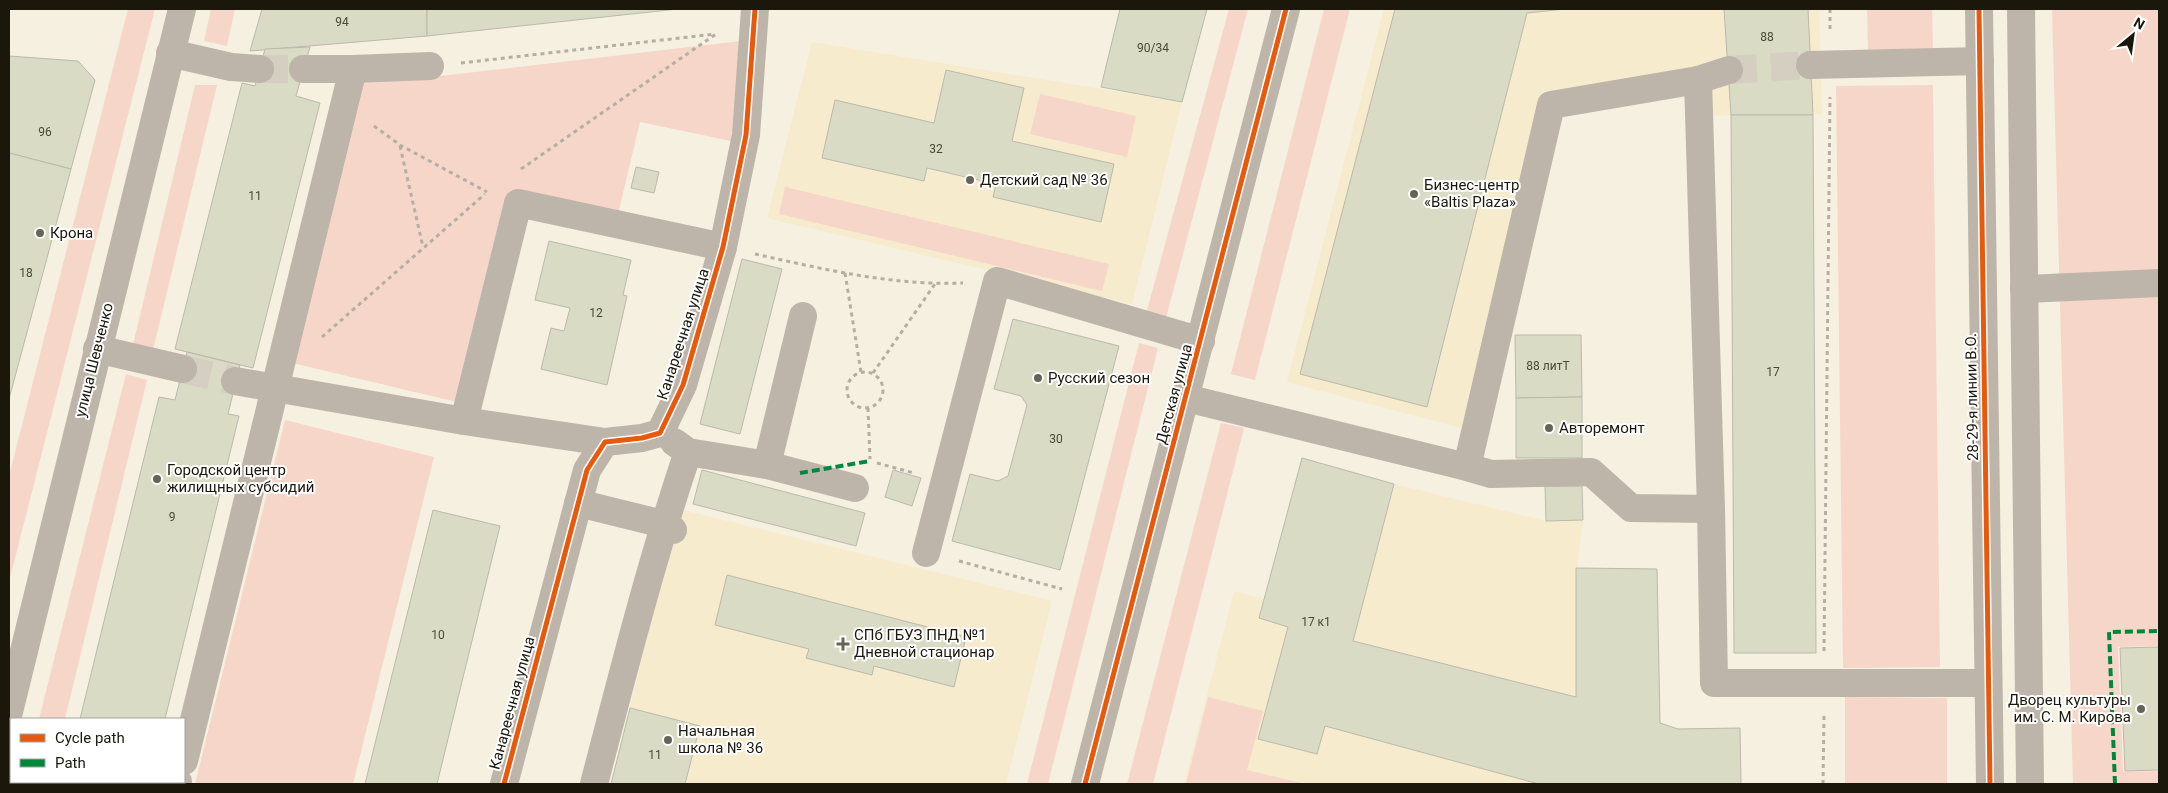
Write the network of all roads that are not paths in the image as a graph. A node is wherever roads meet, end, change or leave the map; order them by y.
1 (182, 9) edge
2 (1286, 9) edge
3 (1979, 9) edge
4 (2021, 9) edge
5 (754, 20) edge
6 (170, 53) junction
7 (1980, 61) junction
8 (1820, 65) tunnel mouth
9 (430, 66) road end
10 (260, 69) tunnel mouth
11 (304, 69) tunnel mouth
12 (353, 69) junction
13 (1728, 70) tunnel mouth
14 (1698, 80) junction
15 (723, 247) junction
16 (2159, 283) edge
17 (2024, 289) junction
18 (803, 316) dead end
19 (1201, 341) junction
20 (97, 349) junction
21 (183, 369) tunnel mouth
22 (235, 381) tunnel mouth
23 (277, 388) junction
24 (1186, 398) junction
25 (464, 422) junction
26 (660, 433) junction
27 (606, 442) junction
28 (688, 452) junction
29 (767, 465) junction
30 (1467, 467) junction
31 (855, 488) dead end
32 (578, 503) junction
33 (1711, 509) junction
34 (668, 527) junction
35 (926, 553) road end
36 (1988, 683) junction
37 (9, 712) edge
38 (185, 757) edge
39 (504, 784) edge
40 (594, 784) edge
41 (1085, 784) edge
42 (1990, 784) edge
43 (2030, 784) edge

1 - 6 street, улица Шевченко
2 - 19 street, Детская улица
3 - 7 street, 28-29-я линии В.О.
4 - 17 street
5 - 15 street, Канареечная улица
6 - 10 street
6 - 20 street, улица Шевченко
7 - 8 street
7 - 36 street, 28-29-я линии В.О.
9 - 12 street
11 - 12 street
12 - 23 street
13 - 14 street
14 - 30 street
14 - 33 street
15 - 25 street
15 - 26 street, Канареечная улица
16 - 17 street
17 - 43 street
18 - 29 street
19 - 24 street, Детская улица
19 - 35 street
20 - 21 street
20 - 37 street, улица Шевченко
22 - 23 street
23 - 25 street
23 - 38 street
24 - 30 street
24 - 41 street, Детская улица
25 - 27 street
26 - 27 street
26 - 28 street
27 - 32 street, Канареечная улица
28 - 29 street
28 - 34 street
29 - 31 street
30 - 33 street
32 - 34 street
32 - 39 street, Канареечная улица
33 - 36 street
34 - 40 street
36 - 42 street, 28-29-я линии В.О.

